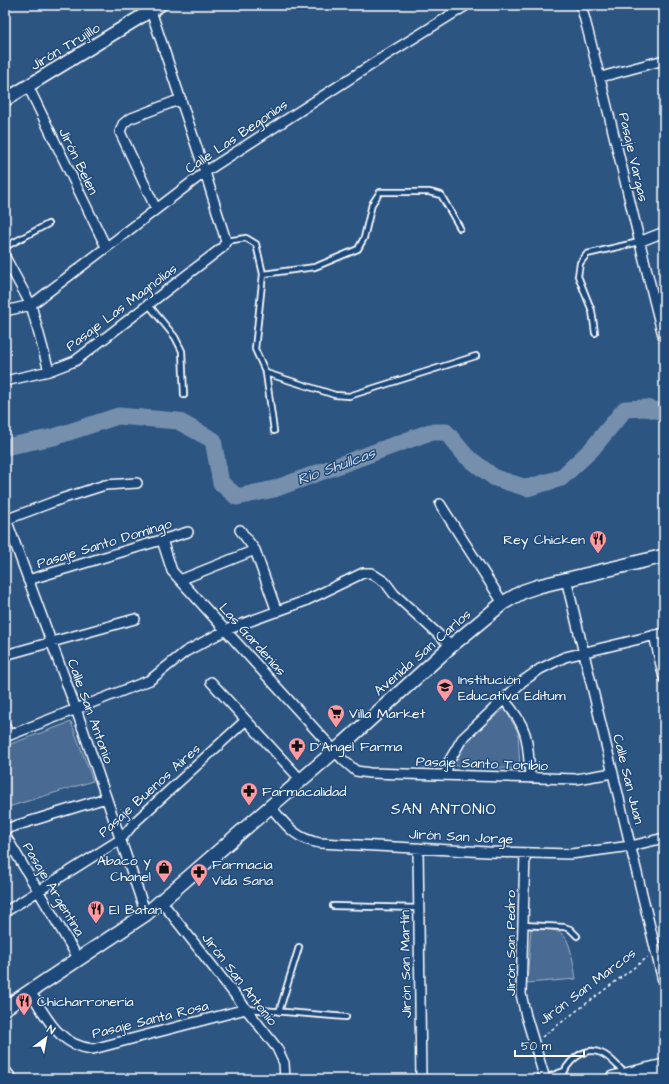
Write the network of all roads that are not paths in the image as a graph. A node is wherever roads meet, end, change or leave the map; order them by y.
1 (467, 5) edge
2 (581, 5) edge
3 (156, 8) edge
4 (664, 60) edge
5 (601, 77) junction
6 (28, 86) junction
7 (181, 99) junction
8 (5, 100) edge
9 (205, 172) junction
10 (156, 209) junction
11 (48, 224) dead end
12 (460, 228) dead end
13 (664, 232) edge
14 (639, 242) junction
15 (224, 244) junction
16 (5, 247) edge
17 (106, 247) junction
18 (5, 257) edge
19 (263, 274) junction
20 (148, 304) junction
21 (31, 305) junction
22 (5, 311) edge
23 (596, 333) dead end
24 (664, 339) edge
25 (476, 356) dead end
26 (49, 371) junction
27 (266, 373) junction
28 (5, 381) edge
29 (184, 395) dead end
30 (274, 431) dead end
31 (137, 484) dead end
32 (440, 504) dead end
33 (5, 520) edge
34 (240, 530) dead end
35 (188, 532) dead end
36 (162, 540) junction
37 (255, 550) junction
38 (664, 556) edge
39 (566, 579) junction
40 (28, 580) junction
41 (180, 580) junction
42 (503, 603) junction
43 (277, 612) junction
44 (135, 619) dead end
45 (226, 630) junction
46 (664, 633) edge
47 (654, 635) junction
48 (51, 642) junction
49 (451, 646) junction
50 (584, 652) junction
51 (5, 655) edge
52 (664, 678) edge
53 (211, 682) dead end
54 (504, 700) junction
55 (76, 709) junction
56 (246, 720) junction
57 (5, 726) edge
58 (7, 736) edge
59 (335, 750) junction
60 (613, 773) junction
61 (446, 775) junction
62 (530, 778) junction
63 (301, 780) junction
64 (106, 798) junction
65 (270, 806) junction
66 (5, 829) edge
67 (5, 835) edge
68 (664, 838) edge
69 (121, 839) junction
70 (631, 846) junction
71 (418, 848) junction
72 (525, 853) junction
73 (39, 892) junction
74 (161, 901) junction
75 (333, 906) dead end
76 (419, 908) junction
77 (5, 912) edge
78 (146, 914) junction
79 (523, 925) junction
80 (577, 936) dead end
81 (658, 945) edge
82 (299, 947) dead end
83 (78, 958) junction
84 (664, 985) edge
85 (30, 991) junction
86 (5, 1008) edge
87 (246, 1009) junction
88 (279, 1012) junction
89 (346, 1017) dead end
90 (664, 1068) edge
91 (5, 1070) edge
92 (564, 1071) junction
93 (628, 1076) junction
94 (545, 1078) edge
95 (12, 1079) edge
96 (285, 1079) edge
97 (421, 1079) edge
98 (562, 1079) edge
99 (613, 1079) edge

1 - 9 street, Calle Las Begonias
2 - 5 street, Pasaje Vargas
3 - 6 street, Jirón Trujillo
3 - 7 street
4 - 5 street
5 - 14 street, Pasaje Vargas
6 - 8 street, Jirón Trujillo
6 - 17 street, Jirón Belen
7 - 9 street
7 - 10 street
9 - 10 street, Calle Las Begonias
9 - 15 street
10 - 17 street, Calle Las Begonias
11 - 16 lane
12 - 19 lane
13 - 14 street
14 - 23 lane
14 - 24 street, Pasaje Vargas
15 - 19 lane
15 - 20 street, Pasaje Las Magnolias
17 - 21 street, Calle Las Begonias
18 - 21 street
19 - 27 lane
20 - 26 street, Pasaje Las Magnolias
20 - 29 lane
21 - 22 street
21 - 26 street
25 - 27 lane
26 - 28 street, Pasaje Las Magnolias
27 - 30 lane
31 - 33 street
32 - 42 street
33 - 40 street, Calle San Antonio
34 - 37 street
35 - 36 street, Pasaje Santo Domingo
36 - 40 street, Pasaje Santo Domingo
36 - 41 street, Las Gardenias
37 - 41 street
37 - 43 street
38 - 39 main road, Avenida San Carlos
39 - 42 main road, Avenida San Carlos
39 - 50 street, Calle San Juan
40 - 48 street, Calle San Antonio
41 - 45 street, Las Gardenias
42 - 49 main road, Avenida San Carlos
43 - 45 street
43 - 49 street
44 - 48 street
45 - 55 street
45 - 59 street, Las Gardenias
46 - 47 street
47 - 50 street
47 - 52 street
48 - 51 street
48 - 55 street, Calle San Antonio
49 - 59 main road, Avenida San Carlos
50 - 54 street
50 - 60 street, Calle San Juan
53 - 56 street
54 - 61 street
54 - 62 street
55 - 58 street
55 - 64 street, Calle San Antonio
56 - 63 street
56 - 69 street, Pasaje Buenos Aires
57 - 58 street
59 - 61 street, Pasaje Santo Toribio
59 - 63 main road, Avenida San Carlos
60 - 62 street, Pasaje Santo Toribio
60 - 70 street, Calle San Juan
61 - 62 street, Pasaje Santo Toribio
63 - 65 main road, Avenida San Carlos
64 - 66 street
64 - 69 street, Calle San Antonio
65 - 71 street, Jirón San Jorge
65 - 74 main road, Avenida San Carlos
67 - 73 street, Pasaje Argentina
68 - 70 street, Jirón San Jorge
69 - 73 street, Pasaje Buenos Aires
69 - 78 street, Calle San Antonio
70 - 72 street, Jirón San Jorge
70 - 81 street, Calle San Juan
71 - 72 street, Jirón San Jorge
71 - 76 street, Jirón San Martín
72 - 79 street, Jirón San Pedro
73 - 77 street, Pasaje Buenos Aires
73 - 83 street, Pasaje Argentina
74 - 78 main road, Avenida San Carlos
74 - 87 street, Jirón San Antonio
75 - 76 lane
76 - 97 street, Jirón San Martín
78 - 83 main road, Avenida San Carlos
79 - 80 lane
79 - 94 street, Jirón San Pedro
81 - 84 street, Calle San Juan
82 - 88 lane
83 - 85 main road, Avenida San Carlos
85 - 86 main road, Avenida San Carlos
85 - 87 street, Pasaje Santa Rosa
87 - 88 lane, Pasaje Santa Rosa
87 - 96 street, Jirón San Antonio
88 - 89 lane, Pasaje Santa Rosa
90 - 93 main road
91 - 95 street
92 - 93 lane
92 - 94 lane
92 - 98 lane
93 - 99 main road

